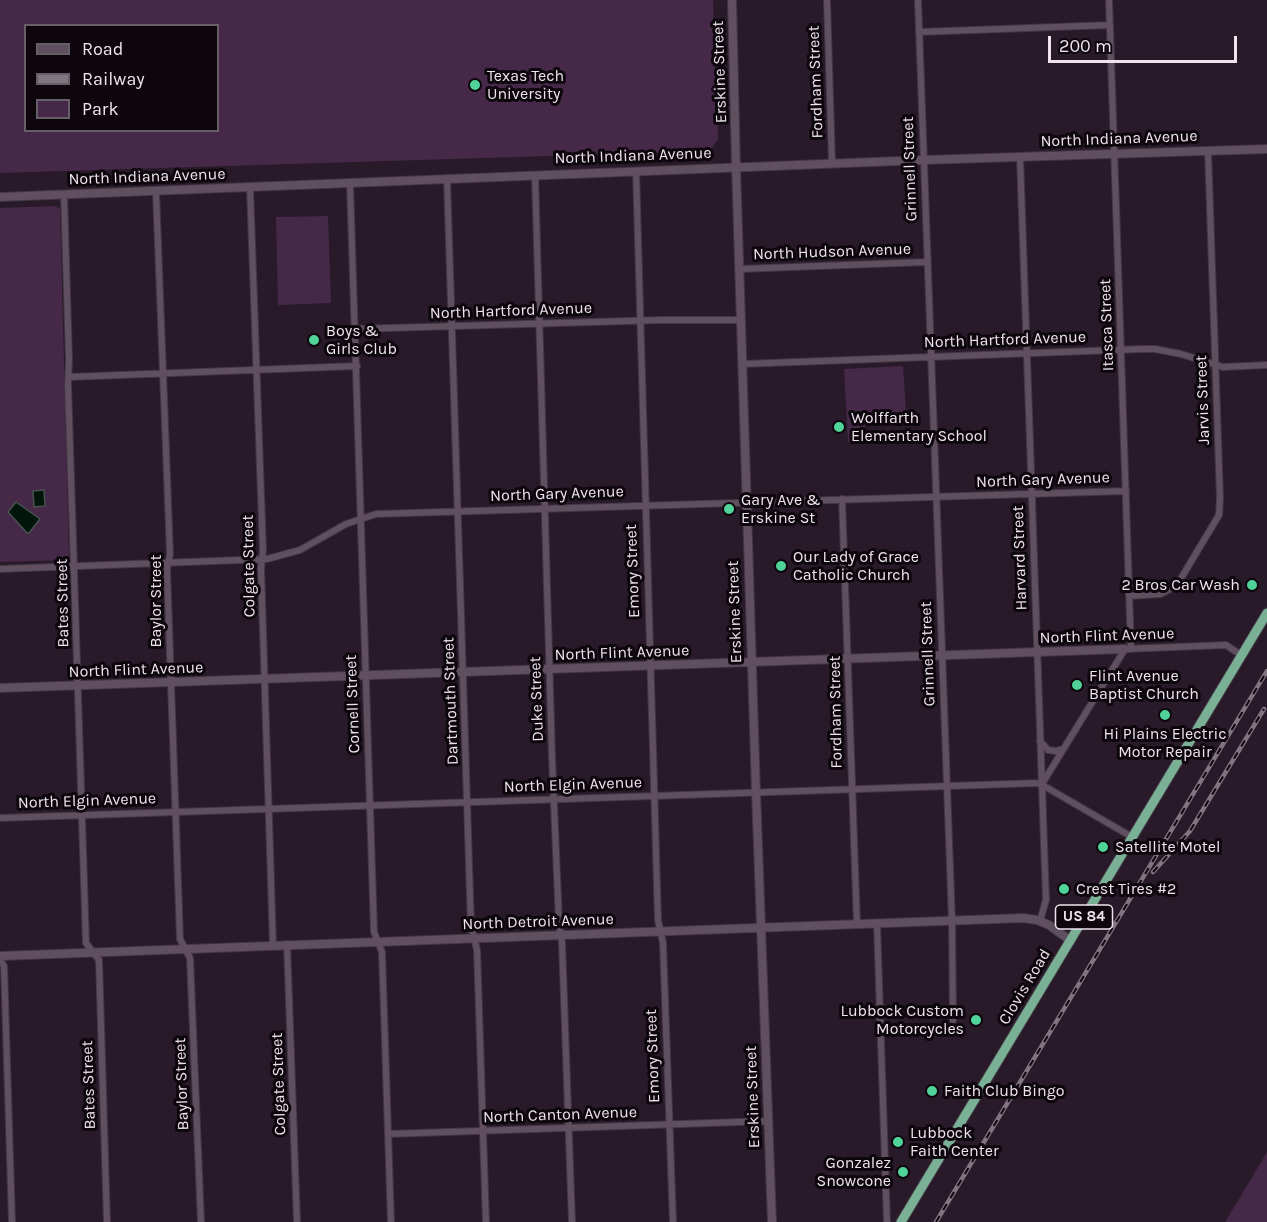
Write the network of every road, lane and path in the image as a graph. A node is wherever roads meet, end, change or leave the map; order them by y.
1 (732, 0) edge
2 (826, 0) edge
3 (918, 0) edge
4 (1109, 0) edge
5 (1110, 25) junction
6 (919, 32) junction
7 (1267, 149) edge
8 (1208, 152) junction
9 (1114, 154) junction
10 (1020, 157) junction
11 (923, 160) junction
12 (832, 163) junction
13 (736, 167) junction
14 (636, 171) junction
15 (535, 174) junction
16 (447, 180) junction
17 (350, 184) junction
18 (250, 188) junction
19 (156, 192) junction
20 (64, 195) junction
21 (0, 197) edge
22 (927, 262) junction
23 (739, 269) junction
24 (741, 320) junction
25 (640, 321) junction
26 (539, 324) junction
27 (451, 326) junction
28 (355, 329) junction
29 (1121, 350) junction
30 (1026, 354) junction
31 (930, 356) junction
32 (742, 364) junction
33 (1215, 365) junction
34 (1267, 365) edge
35 (357, 366) junction
36 (256, 370) junction
37 (162, 373) junction
38 (69, 376) junction
39 (1126, 491) junction
40 (1031, 495) junction
41 (936, 496) junction
42 (842, 499) junction
43 (746, 502) junction
44 (645, 505) junction
45 (545, 508) junction
46 (458, 511) junction
47 (361, 518) junction
48 (262, 559) junction
49 (168, 563) junction
50 (75, 566) junction
51 (0, 569) edge
52 (1129, 596) junction
53 (1267, 613) edge
54 (1128, 649) junction
55 (1036, 652) junction
56 (1241, 655) junction
57 (942, 656) junction
58 (849, 658) junction
59 (751, 662) junction
60 (650, 666) junction
61 (549, 669) junction
62 (463, 672) junction
63 (365, 675) junction
64 (265, 679) junction
65 (171, 682) junction
66 (78, 685) junction
67 (0, 688) edge
68 (1040, 741) junction
69 (1064, 748) junction
70 (1041, 784) junction
71 (947, 785) junction
72 (851, 789) junction
73 (756, 792) junction
74 (654, 796) junction
75 (554, 799) junction
76 (468, 802) junction
77 (370, 806) junction
78 (269, 809) junction
79 (175, 812) junction
80 (82, 815) junction
81 (0, 818) edge
82 (1132, 837) junction
83 (952, 921) junction
84 (1040, 921) junction
85 (877, 924) junction
86 (856, 925) junction
87 (761, 928) junction
88 (661, 931) junction
89 (561, 934) junction
90 (474, 938) junction
91 (1071, 940) junction
92 (377, 941) junction
93 (287, 944) junction
94 (273, 945) junction
95 (185, 949) junction
96 (93, 952) junction
97 (0, 958) edge
98 (953, 1020) dead end
99 (769, 1121) junction
100 (669, 1124) junction
101 (568, 1128) junction
102 (483, 1131) junction
103 (388, 1134) junction
104 (0, 1149) edge
105 (10, 1149) junction
106 (12, 1222) edge
107 (107, 1222) edge
108 (201, 1222) edge
109 (297, 1222) edge
110 (391, 1222) edge
111 (486, 1222) edge
112 (572, 1222) edge
113 (672, 1222) edge
114 (772, 1222) edge
115 (886, 1222) edge
116 (901, 1222) edge

1 - 13 main road, Erskine Street
2 - 12 street, Fordham Street
3 - 6 street, Grinnell Street
4 - 5 street, Itasca Street
5 - 6 street
5 - 9 street, Itasca Street
6 - 11 street, Grinnell Street
7 - 8 main road, North Indiana Avenue
8 - 9 main road, North Indiana Avenue
8 - 33 street, Jarvis Street
9 - 10 main road, North Indiana Avenue
9 - 29 street, Itasca Street
10 - 11 main road, North Indiana Avenue
10 - 30 street, Harvard Street
11 - 12 main road, North Indiana Avenue
11 - 22 street, Grinnell Street
12 - 13 main road, North Indiana Avenue
13 - 14 main road, North Indiana Avenue
13 - 23 street, Erskine Street
14 - 15 main road, North Indiana Avenue
14 - 25 street, Emory Street
15 - 16 main road, North Indiana Avenue
15 - 26 street, Duke Street
16 - 17 main road, North Indiana Avenue
16 - 27 street, Dartmouth Street
17 - 18 main road, North Indiana Avenue
17 - 28 street, Cornell Street
18 - 19 main road, North Indiana Avenue
18 - 36 street, Colgate Street
19 - 20 main road, North Indiana Avenue
19 - 37 street, Baylor Street
20 - 21 main road, North Indiana Avenue
20 - 38 street, Bates Street
22 - 23 street, North Hudson Avenue
22 - 31 street, Grinnell Street
23 - 24 street, Erskine Street
24 - 25 street, North Hartford Avenue
24 - 32 street, Erskine Street
25 - 26 street, North Hartford Avenue
25 - 44 street, Emory Street
26 - 27 street, North Hartford Avenue
26 - 45 street, Duke Street
27 - 28 street, North Hartford Avenue
27 - 46 street, Dartmouth Street
28 - 35 street, Cornell Street
29 - 30 street, North Hartford Avenue
29 - 33 street, North Hartford Avenue
29 - 39 street, Itasca Street
30 - 31 street, North Hartford Avenue
30 - 40 street, Harvard Street
31 - 32 street, North Hartford Avenue
31 - 41 street, Grinnell Street
32 - 43 street, Erskine Street
33 - 34 street, North Hartford Avenue
33 - 52 street, Jarvis Street
35 - 36 street
35 - 47 street, Cornell Street
36 - 37 street
36 - 48 street, Colgate Street
37 - 38 street
37 - 49 street, Baylor Street
38 - 50 street, Bates Street
39 - 40 street, North Gary Avenue
39 - 52 street, Itasca Street
40 - 41 street, North Gary Avenue
40 - 55 street, Harvard Street
41 - 42 street, North Gary Avenue
41 - 57 street, Grinnell Street
42 - 43 street, North Gary Avenue
42 - 58 street, Fordham Street
43 - 44 street, North Gary Avenue
43 - 59 street, Erskine Street
44 - 45 street, North Gary Avenue
44 - 60 street, Emory Street
45 - 46 street, North Gary Avenue
45 - 61 street, Duke Street
46 - 47 street, North Gary Avenue
46 - 62 street, Dartmouth Street
47 - 48 street, North Gary Avenue
47 - 63 street, Cornell Street
48 - 49 street, North Gary Avenue
48 - 64 street, Colgate Street
49 - 50 street, North Gary Avenue
49 - 65 street, Baylor Street
50 - 51 street, North Gary Avenue
50 - 66 street, Bates Street
52 - 54 street, Itasca Street
53 - 56 highway, Clovis Road / US 84
54 - 55 street, North Flint Avenue
54 - 56 street, North Flint Avenue
54 - 69 street
55 - 57 street, North Flint Avenue
55 - 68 street, Harvard Street
56 - 82 highway, Clovis Road / US 84
57 - 58 street, North Flint Avenue
57 - 71 street, Grinnell Street
58 - 59 street, North Flint Avenue
58 - 72 street, Fordham Street
59 - 60 street, North Flint Avenue
59 - 73 street, Erskine Street
60 - 61 street, North Flint Avenue
60 - 74 street, Emory Street
61 - 62 street, North Flint Avenue
61 - 75 street, Duke Street
62 - 63 street, North Flint Avenue
62 - 76 street, Dartmouth Street
63 - 64 street, North Flint Avenue
63 - 77 street, Cornell Street
64 - 65 street, North Flint Avenue
64 - 78 street, Colgate Street
65 - 66 street, North Flint Avenue
65 - 79 street, Baylor Street
66 - 67 street, North Flint Avenue
66 - 80 street, Bates Street
68 - 69 street
68 - 70 street, Harvard Street
69 - 70 street
70 - 71 street, North Elgin Avenue
70 - 82 street
70 - 84 street, Harvard Street
71 - 72 street, North Elgin Avenue
71 - 83 street, Grinnell Street
72 - 73 street, North Elgin Avenue
72 - 86 street, Fordham Street
73 - 74 street, North Elgin Avenue
73 - 87 street, Erskine Street
74 - 75 street, North Elgin Avenue
74 - 88 street, Emory Street
75 - 76 street, North Elgin Avenue
75 - 89 street, Duke Street
76 - 77 street, North Elgin Avenue
76 - 90 street, Dartmouth Street
77 - 78 street, North Elgin Avenue
77 - 92 street, Cornell Street
78 - 79 street, North Elgin Avenue
78 - 94 street, Colgate Street
79 - 80 street, North Elgin Avenue
79 - 95 street, Baylor Street
80 - 81 street, North Elgin Avenue
80 - 96 street, Bates Street
82 - 91 highway, Clovis Road / US 84
83 - 84 street, North Detroit Avenue
83 - 85 street, North Detroit Avenue
83 - 98 street, Grinnell Street
84 - 91 street, North Detroit Avenue
85 - 86 street, North Detroit Avenue
85 - 115 street
86 - 87 street, North Detroit Avenue
87 - 88 street, North Detroit Avenue
87 - 99 street, Erskine Street
88 - 89 street, North Detroit Avenue
88 - 100 street, Emory Street
89 - 90 street, North Detroit Avenue
89 - 101 street, Duke Street
90 - 92 street, North Detroit Avenue
90 - 102 street, Dartmouth Street
91 - 116 highway, Clovis Road / US 84
92 - 93 street, North Detroit Avenue
92 - 103 street, Cornell Street
93 - 94 street, North Detroit Avenue
93 - 109 street, Colgate Street
94 - 95 street, North Detroit Avenue
95 - 96 street, North Detroit Avenue
95 - 108 street, Baylor Street
96 - 97 street, North Detroit Avenue
96 - 107 street, Bates Street
97 - 105 street
99 - 100 street, North Canton Avenue
99 - 114 street, Erskine Street
100 - 101 street, North Canton Avenue
100 - 113 street, Emory Street
101 - 102 street, North Canton Avenue
101 - 112 street, Duke Street
102 - 103 street, North Canton Avenue
102 - 111 street, Dartmouth Street
103 - 110 street, Cornell Street
104 - 105 street
105 - 106 street

